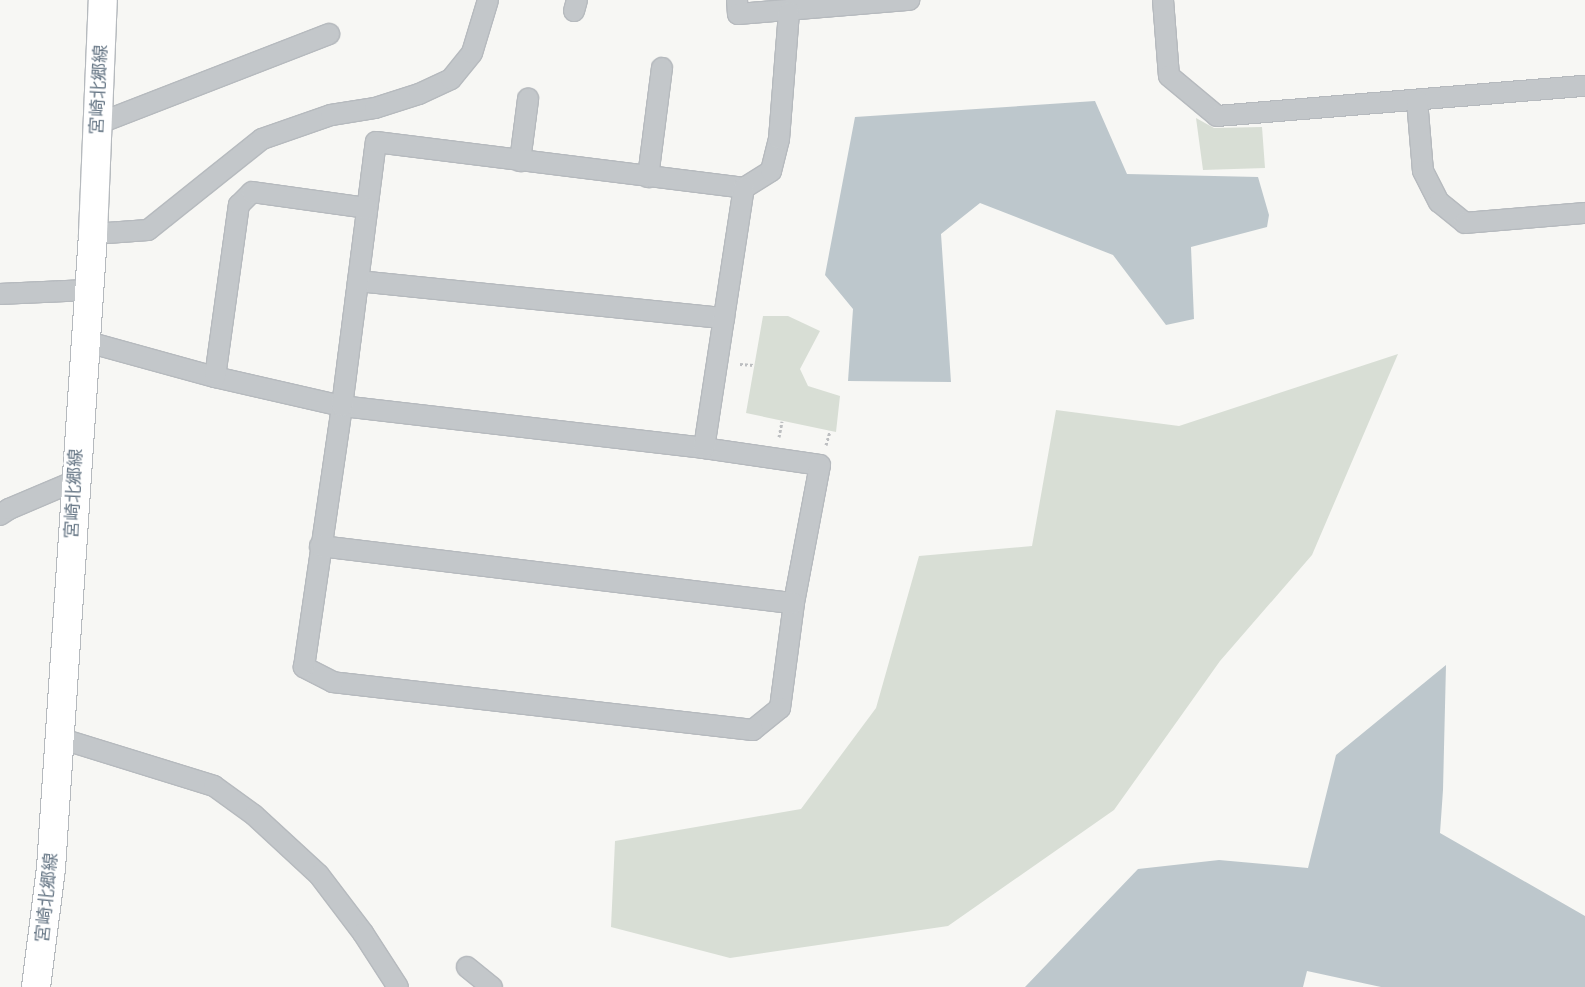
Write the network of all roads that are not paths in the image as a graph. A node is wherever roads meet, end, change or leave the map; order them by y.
1 (103, 0) edge
2 (488, 0) edge
3 (737, 0) edge
4 (909, 0) edge
5 (1163, 0) edge
6 (790, 12) junction
7 (328, 34) dead end
8 (662, 68) dead end
9 (1585, 86) edge
10 (528, 99) dead end
11 (1417, 100) junction
12 (97, 124) junction
13 (520, 161) junction
14 (648, 177) junction
15 (744, 188) junction
16 (367, 208) junction
17 (1585, 213) edge
18 (92, 234) junction
19 (358, 282) junction
20 (89, 290) junction
21 (0, 294) edge
22 (724, 318) junction
23 (84, 341) junction
24 (215, 377) junction
25 (342, 406) junction
26 (704, 448) junction
27 (75, 482) junction
28 (0, 516) edge
29 (320, 546) junction
30 (794, 603) junction
31 (59, 738) junction
32 (467, 967) dead end
33 (36, 987) edge
34 (398, 987) edge
35 (492, 987) edge

1 - 12 main road, 宮崎北郷線
2 - 18 street
3 - 6 street
4 - 6 street
5 - 11 street
6 - 15 street
7 - 12 street
8 - 14 street
9 - 11 street
10 - 13 street
11 - 17 street
12 - 18 main road, 宮崎北郷線
13 - 14 street
13 - 16 street
14 - 15 street
15 - 22 street
16 - 19 street
16 - 24 street
18 - 20 main road, 宮崎北郷線
19 - 22 street
19 - 25 street
20 - 21 street
20 - 23 main road, 宮崎北郷線
22 - 26 street
23 - 24 street
23 - 27 main road, 宮崎北郷線
24 - 25 street
25 - 26 street
25 - 29 street
26 - 30 street
27 - 28 street
27 - 31 main road, 宮崎北郷線
29 - 30 street
29 - 30 street
31 - 33 main road, 宮崎北郷線
31 - 34 street
32 - 35 street

